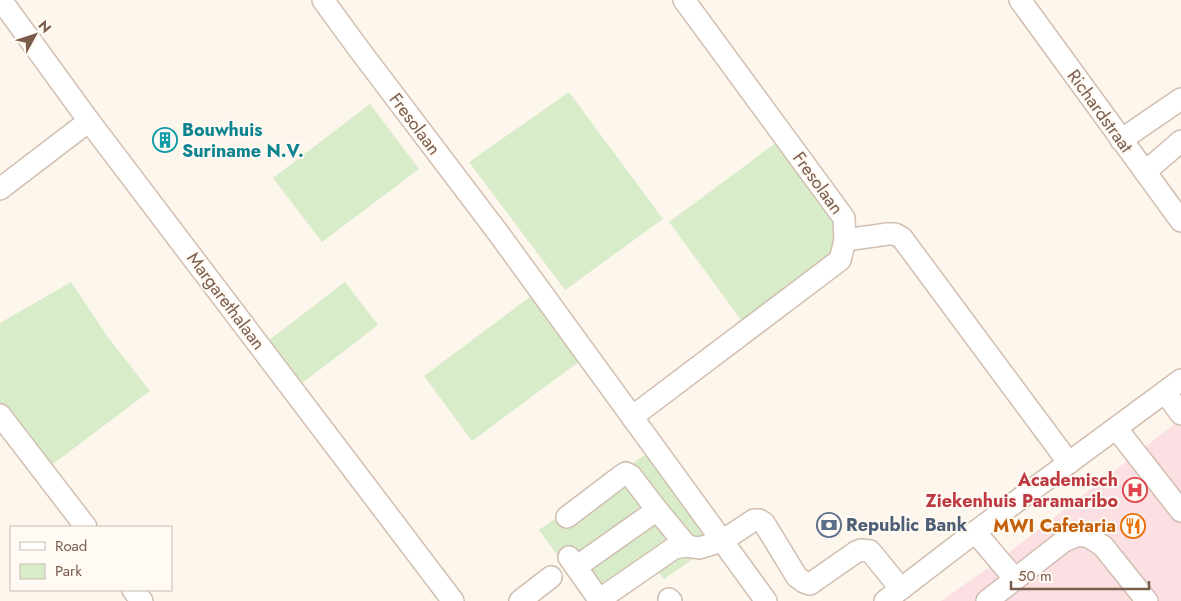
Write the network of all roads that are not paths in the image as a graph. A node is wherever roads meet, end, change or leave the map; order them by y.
1 (0, 0) edge
2 (323, 0) edge
3 (684, 0) edge
4 (1020, 0) edge
5 (1181, 99) edge
6 (89, 121) junction
7 (1121, 140) junction
8 (1181, 140) edge
9 (1144, 172) junction
10 (0, 189) edge
11 (1181, 222) edge
12 (845, 240) junction
13 (1173, 386) edge
14 (1181, 414) edge
15 (0, 415) edge
16 (632, 417) junction
17 (1116, 428) junction
18 (1069, 464) junction
19 (657, 510) junction
20 (1181, 511) edge
21 (567, 518) dead end
22 (85, 526) edge
23 (975, 532) junction
24 (722, 541) junction
25 (687, 546) junction
26 (551, 577) dead end
27 (1015, 579) junction
28 (134, 591) edge
29 (893, 595) edge
30 (600, 600) edge
31 (142, 601) edge
32 (453, 601) edge
33 (520, 601) edge
34 (766, 601) edge
35 (987, 601) edge
36 (1147, 601) edge

1 - 6 street, Margarethalaan
2 - 16 street, Fresolaan
3 - 12 street, Fresolaan
4 - 7 street, Richardstraat
5 - 7 street
6 - 10 street
6 - 32 street, Margarethalaan
7 - 9 street, Richardstraat
8 - 9 street
9 - 11 street, Richardstraat
12 - 16 street, Fresolaan
12 - 18 street
13 - 14 street
13 - 17 street
15 - 22 street
16 - 24 street, Fresolaan
17 - 18 street
17 - 20 street
18 - 23 street
19 - 21 street
19 - 25 street
19 - 30 street
23 - 27 street
23 - 29 street
24 - 25 street
24 - 29 street
24 - 34 street, Fresolaan
25 - 30 street
26 - 33 street
27 - 35 street
27 - 36 street
28 - 31 street

